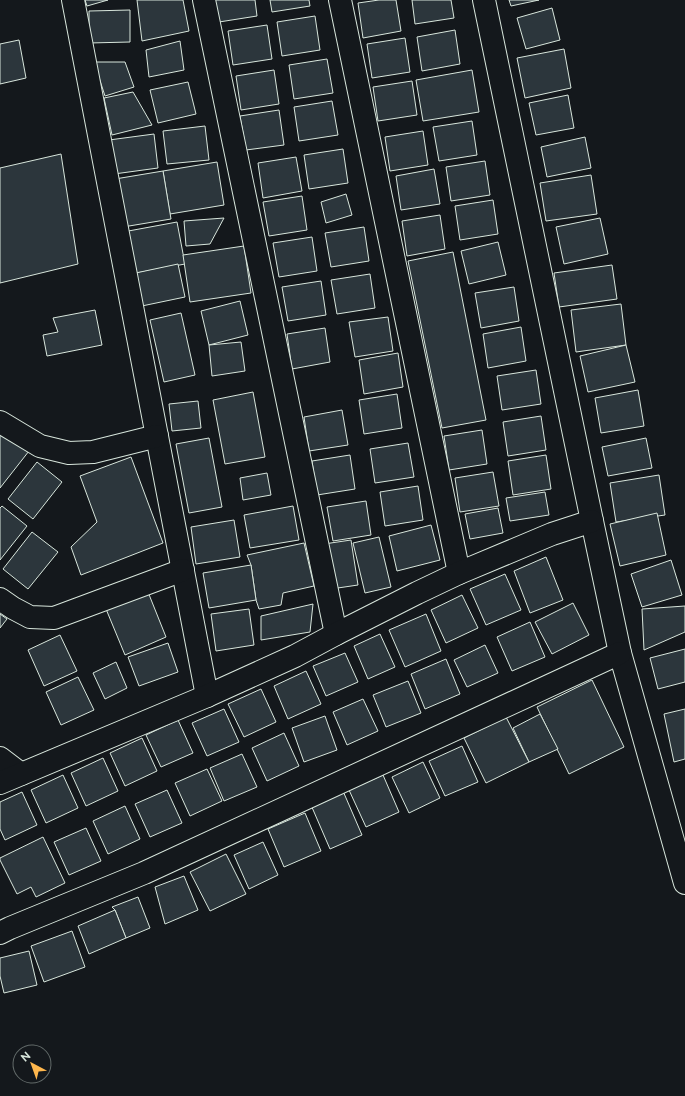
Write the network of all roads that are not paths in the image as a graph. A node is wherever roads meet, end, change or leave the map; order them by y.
1 (73, 0) edge
2 (204, 0) edge
3 (340, 0) edge
4 (484, 0) edge
5 (0, 422) edge
6 (157, 436) junction
7 (592, 521) junction
8 (183, 570) junction
9 (459, 573) junction
10 (0, 599) edge
11 (336, 634) junction
12 (620, 653) junction
13 (207, 696) junction
14 (0, 758) edge
15 (21, 774) junction
16 (0, 783) edge
17 (685, 883) edge
18 (3, 928) edge

1 - 6 street
2 - 11 street
3 - 9 street
4 - 7 street
5 - 6 street
6 - 8 street
7 - 9 street
7 - 12 street
8 - 10 street
8 - 13 street
9 - 11 street
11 - 13 street
12 - 17 street
12 - 18 street
13 - 15 street
14 - 15 street
15 - 16 street

